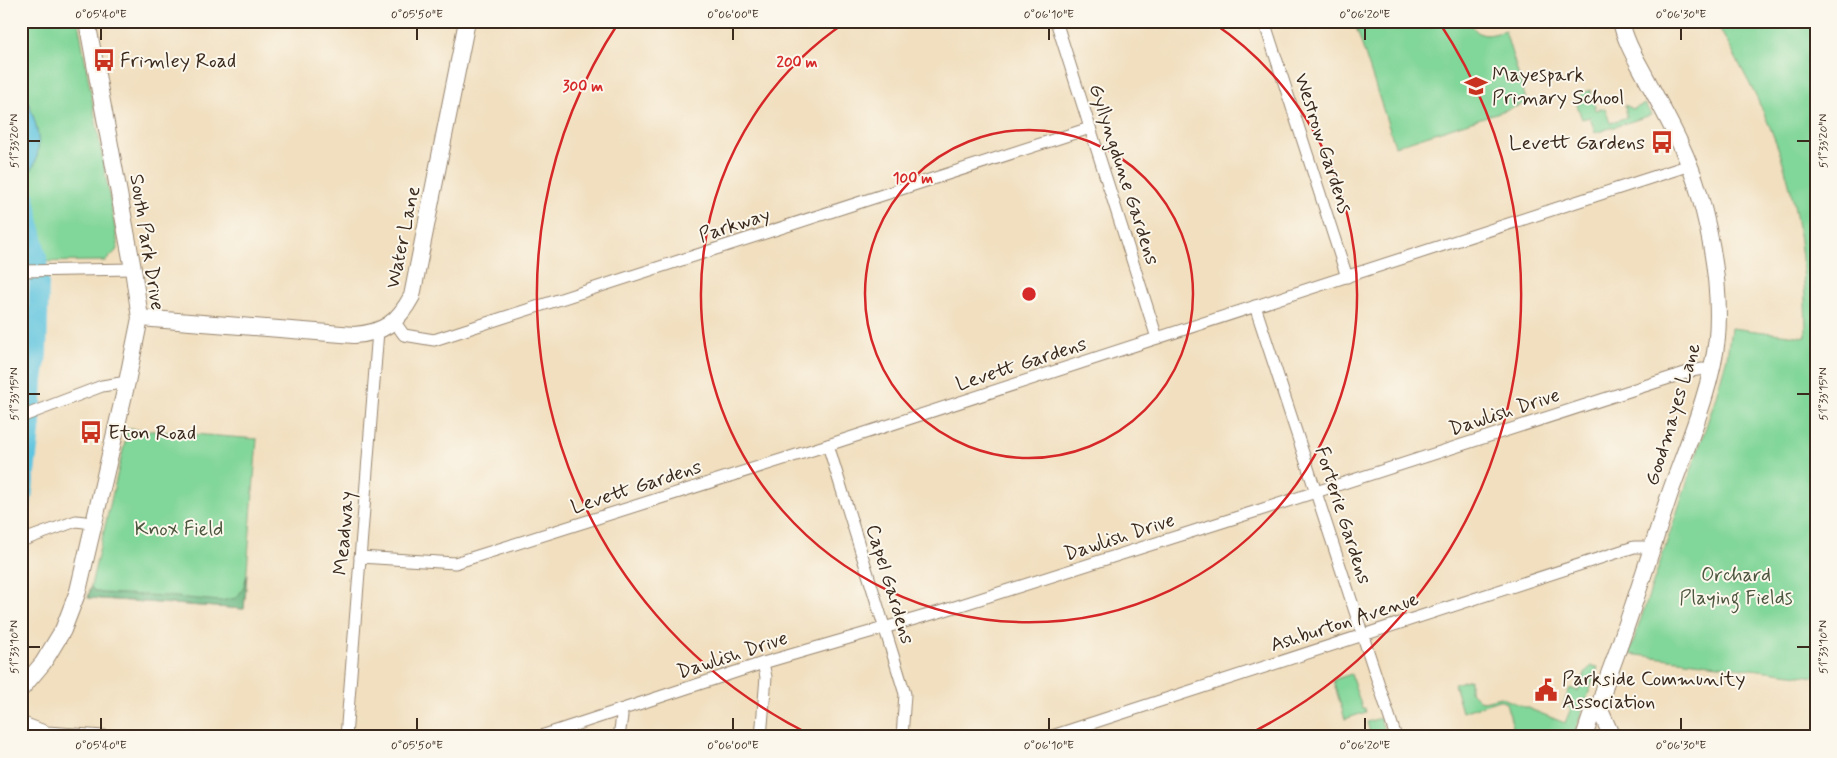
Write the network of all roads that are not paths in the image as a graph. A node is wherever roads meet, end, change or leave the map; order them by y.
1 (87, 21) edge
2 (467, 21) edge
3 (1056, 21) edge
4 (1264, 21) edge
5 (1621, 21) edge
6 (1090, 128) junction
7 (1690, 165) junction
8 (134, 269) junction
9 (21, 271) edge
10 (1347, 277) junction
11 (1255, 306) junction
12 (140, 318) junction
13 (394, 321) junction
14 (378, 331) junction
15 (1157, 338) junction
16 (1711, 371) junction
17 (127, 382) junction
18 (21, 417) edge
19 (828, 445) junction
20 (1316, 492) junction
21 (93, 523) junction
22 (23, 541) edge
23 (1651, 549) junction
24 (360, 557) junction
25 (886, 628) junction
26 (1364, 634) junction
27 (763, 663) junction
28 (21, 689) edge
29 (1599, 708) junction
30 (620, 710) junction
31 (21, 722) edge
32 (118, 737) edge
33 (346, 737) edge
34 (538, 737) edge
35 (620, 737) edge
36 (760, 737) edge
37 (902, 737) edge
38 (1049, 737) edge
39 (1396, 737) edge
40 (1584, 737) edge
41 (1612, 737) edge

1 - 8 street, South Park Drive
2 - 13 street, Water Lane
3 - 6 street, Gyllyngdune Gardens
4 - 10 street, Westrow Gardens
5 - 7 street, Goodmayes Lane
6 - 13 street, Parkway
6 - 15 street, Gyllyngdune Gardens
7 - 10 street, Levett Gardens
7 - 16 street, Goodmayes Lane
8 - 9 street
8 - 12 street, South Park Drive
10 - 11 street, Levett Gardens
11 - 15 street, Levett Gardens
11 - 20 street, Forterie Gardens
12 - 14 street, Water Lane
12 - 17 street, South Park Drive
13 - 14 street, Water Lane
14 - 24 street, Meadway
15 - 19 street, Levett Gardens
16 - 20 street, Dawlish Drive
16 - 23 street, Goodmayes Lane
17 - 18 street
17 - 21 street, South Park Drive
19 - 24 street, Levett Gardens
19 - 25 street, Capel Gardens
20 - 25 street, Dawlish Drive
20 - 26 street, Forterie Gardens
21 - 22 street
21 - 28 street, South Park Drive
23 - 26 street, Ashburton Avenue
23 - 29 street, Goodmayes Lane
24 - 33 street, Meadway
25 - 27 street, Dawlish Drive
25 - 37 street, Capel Gardens
26 - 38 street, Ashburton Avenue
26 - 39 street, Forterie Gardens
27 - 30 street, Dawlish Drive
27 - 36 street
29 - 40 street, Goodmayes Lane
29 - 41 street
30 - 34 street, Dawlish Drive
30 - 35 street
31 - 32 street

